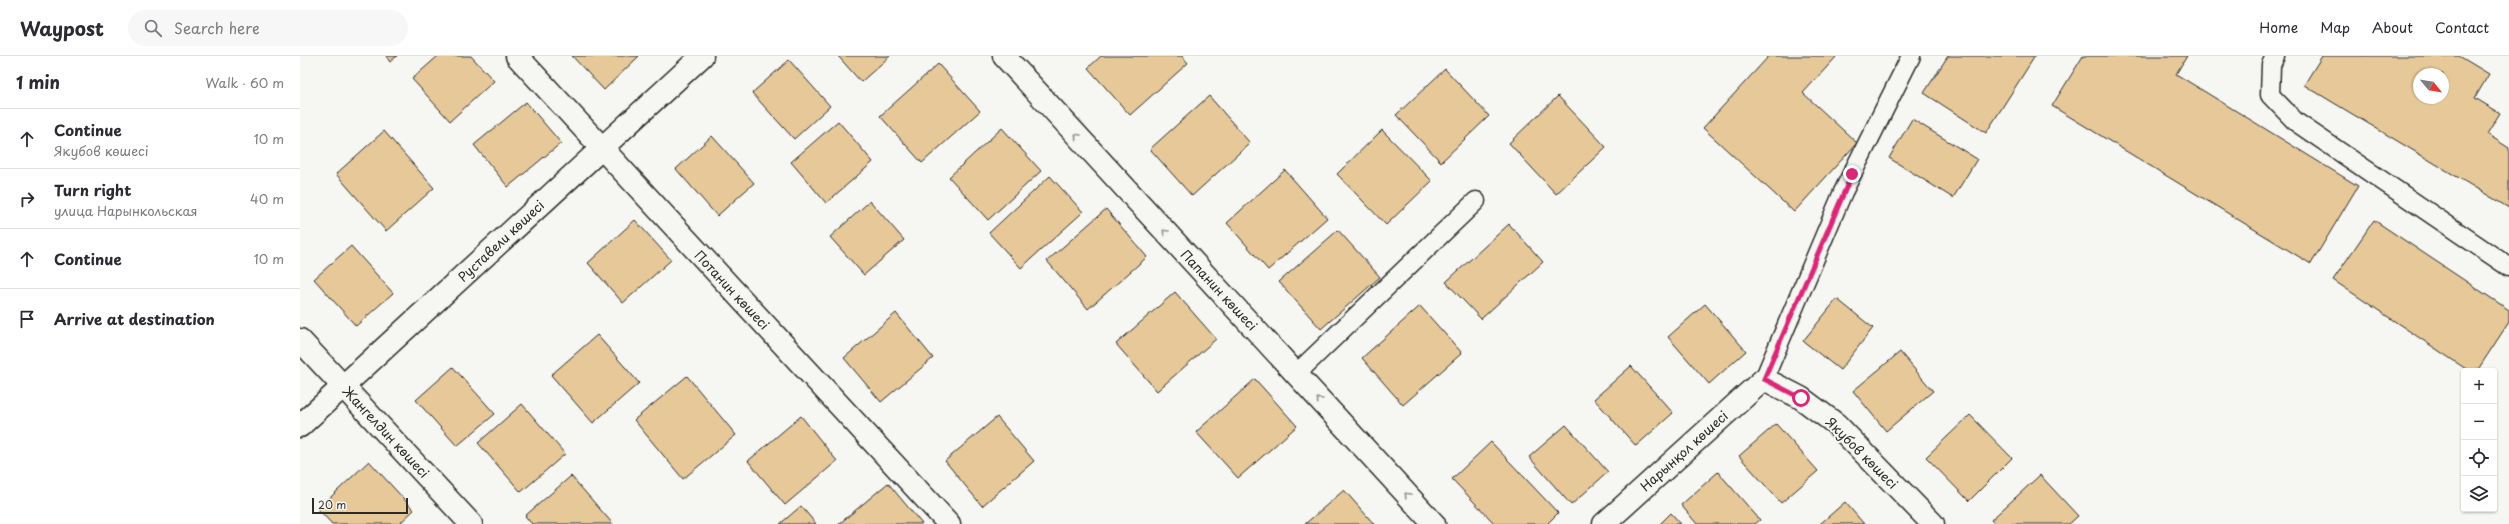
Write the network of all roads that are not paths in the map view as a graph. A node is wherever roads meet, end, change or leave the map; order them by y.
1 (517, 56) edge
2 (702, 56) edge
3 (1004, 56) edge
4 (1911, 56) edge
5 (2275, 56) edge
6 (601, 148) junction
7 (1476, 201) dead end
8 (2509, 267) edge
9 (300, 340) edge
10 (1296, 374) junction
11 (1764, 379) junction
12 (344, 387) junction
13 (300, 426) edge
14 (471, 524) edge
15 (949, 524) edge
16 (1434, 524) edge
17 (1604, 524) edge
18 (1933, 524) edge

1 - 6 street, Потанин көшесі
2 - 6 street, Руставели көшесі
10 -> 3 street, Папанин көшесі
4 - 11 lane
5 - 8 lane
6 - 12 street, Руставели көшесі
6 - 15 street, Потанин көшесі
7 - 10 lane
9 - 12 street, Жангелдин көшесі
16 -> 10 street, Папанин көшесі
11 - 17 street, Нарынқол көшесі
11 - 18 street, Якубов көшесі
12 - 13 street, Руставели көшесі
12 - 14 street, Жангелдин көшесі

